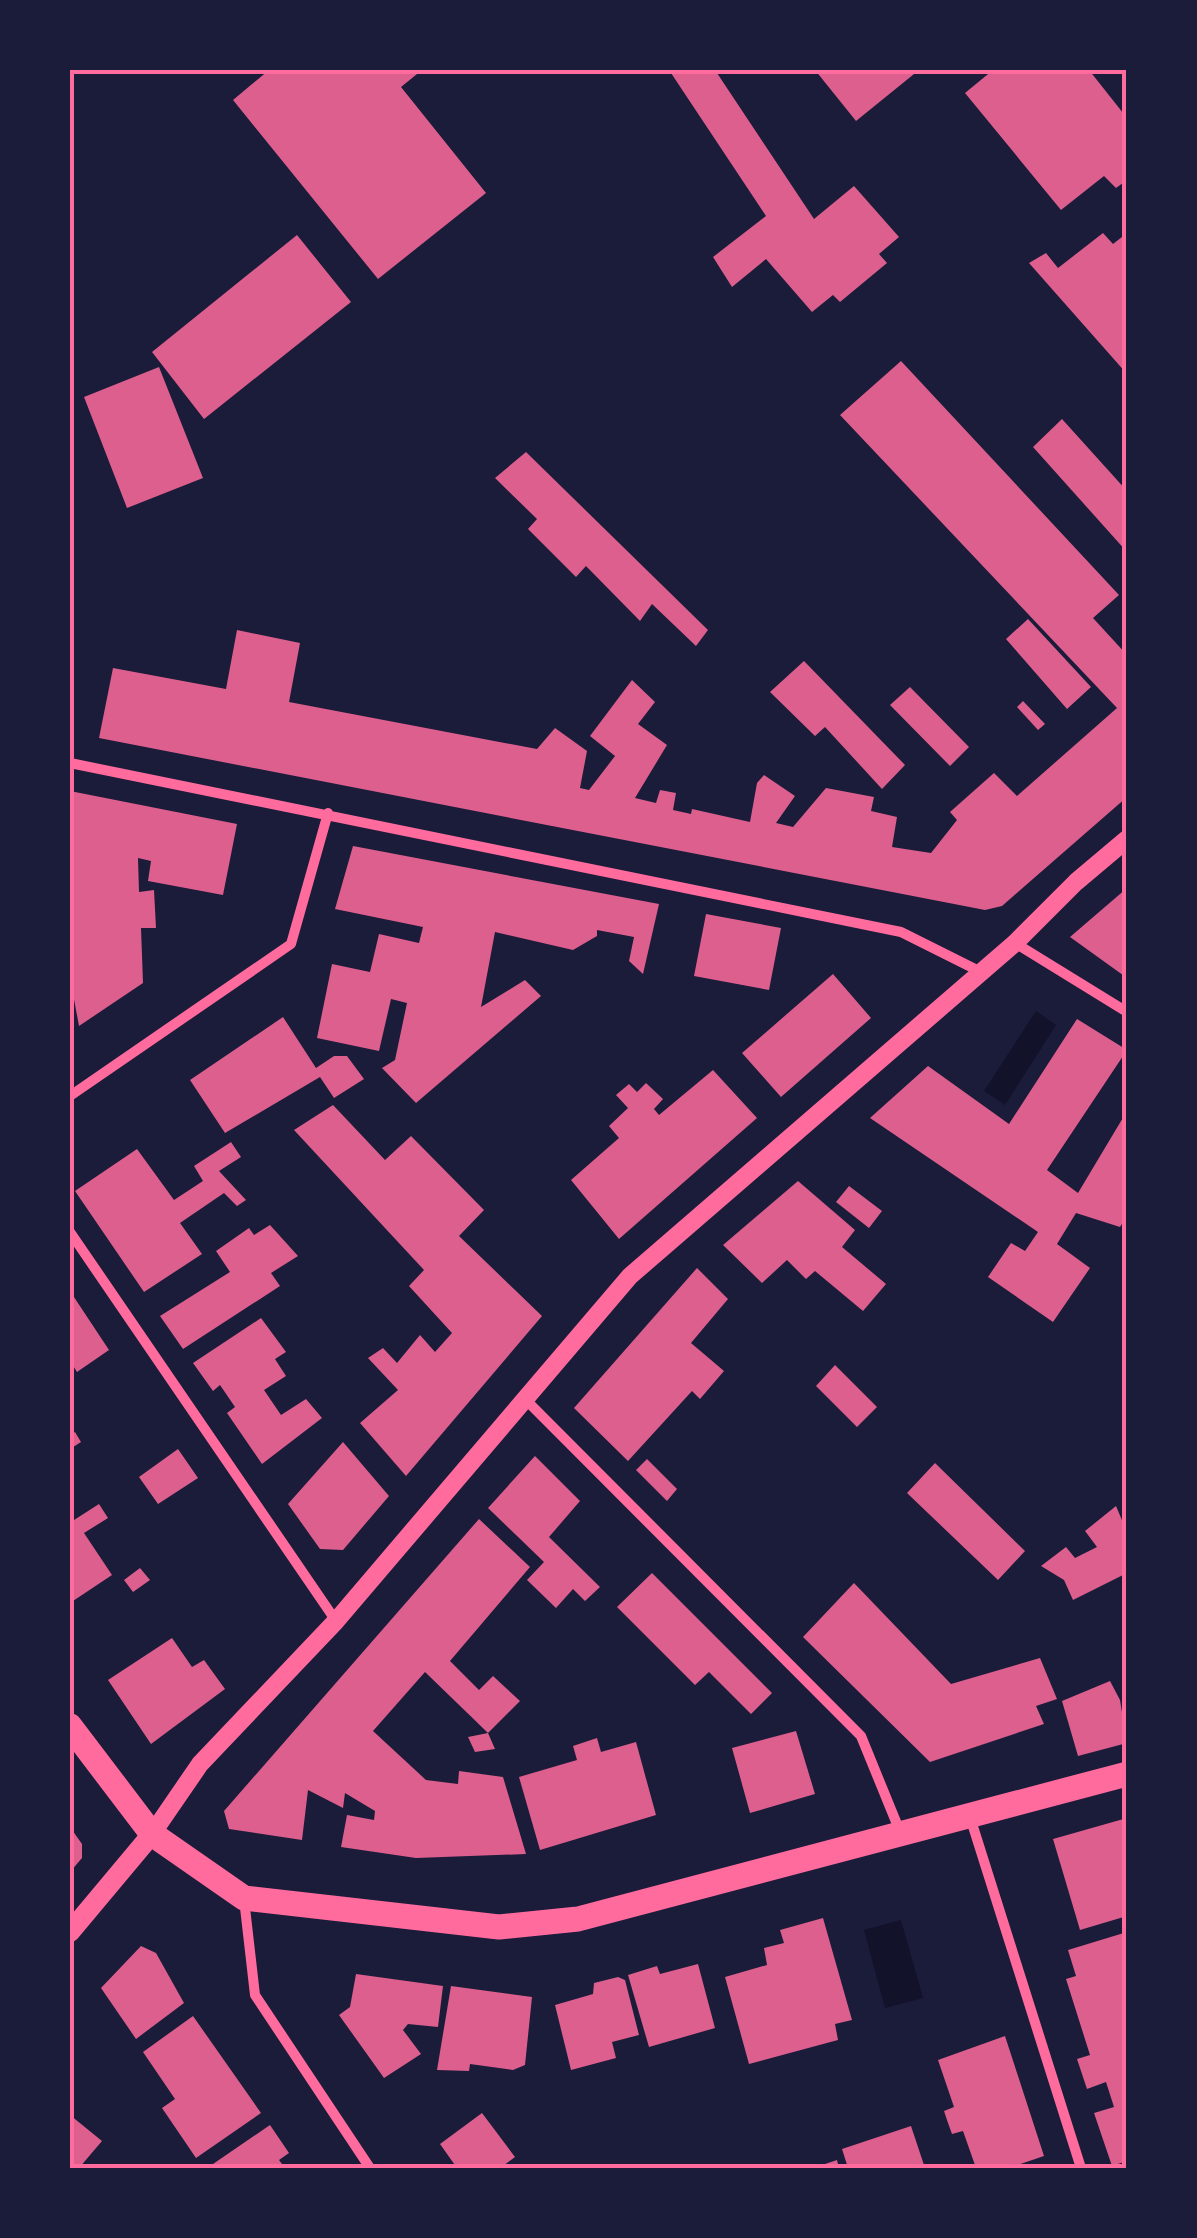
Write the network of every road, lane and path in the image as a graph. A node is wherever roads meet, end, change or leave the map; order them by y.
1 (70, 762) edge
2 (328, 813) junction
3 (1127, 839) edge
4 (1015, 943) junction
5 (980, 972) junction
6 (1127, 1012) edge
7 (70, 1096) edge
8 (70, 1232) edge
9 (526, 1401) junction
10 (336, 1621) junction
11 (70, 1726) edge
12 (1127, 1774) edge
13 (970, 1817) junction
14 (152, 1834) junction
15 (902, 1834) junction
16 (244, 1898) junction
17 (70, 1932) edge
18 (370, 2168) edge
19 (1081, 2168) edge

1 - 2 street
2 - 5 street
2 - 7 street
3 - 4 street
4 - 5 street
4 - 6 street
5 - 9 street
8 - 10 street
9 - 10 street
9 - 15 street
10 - 14 street
11 - 14 main road
12 - 13 main road
13 - 15 main road
13 - 19 street
14 - 16 main road
14 - 17 main road
15 - 16 main road
16 - 18 street

